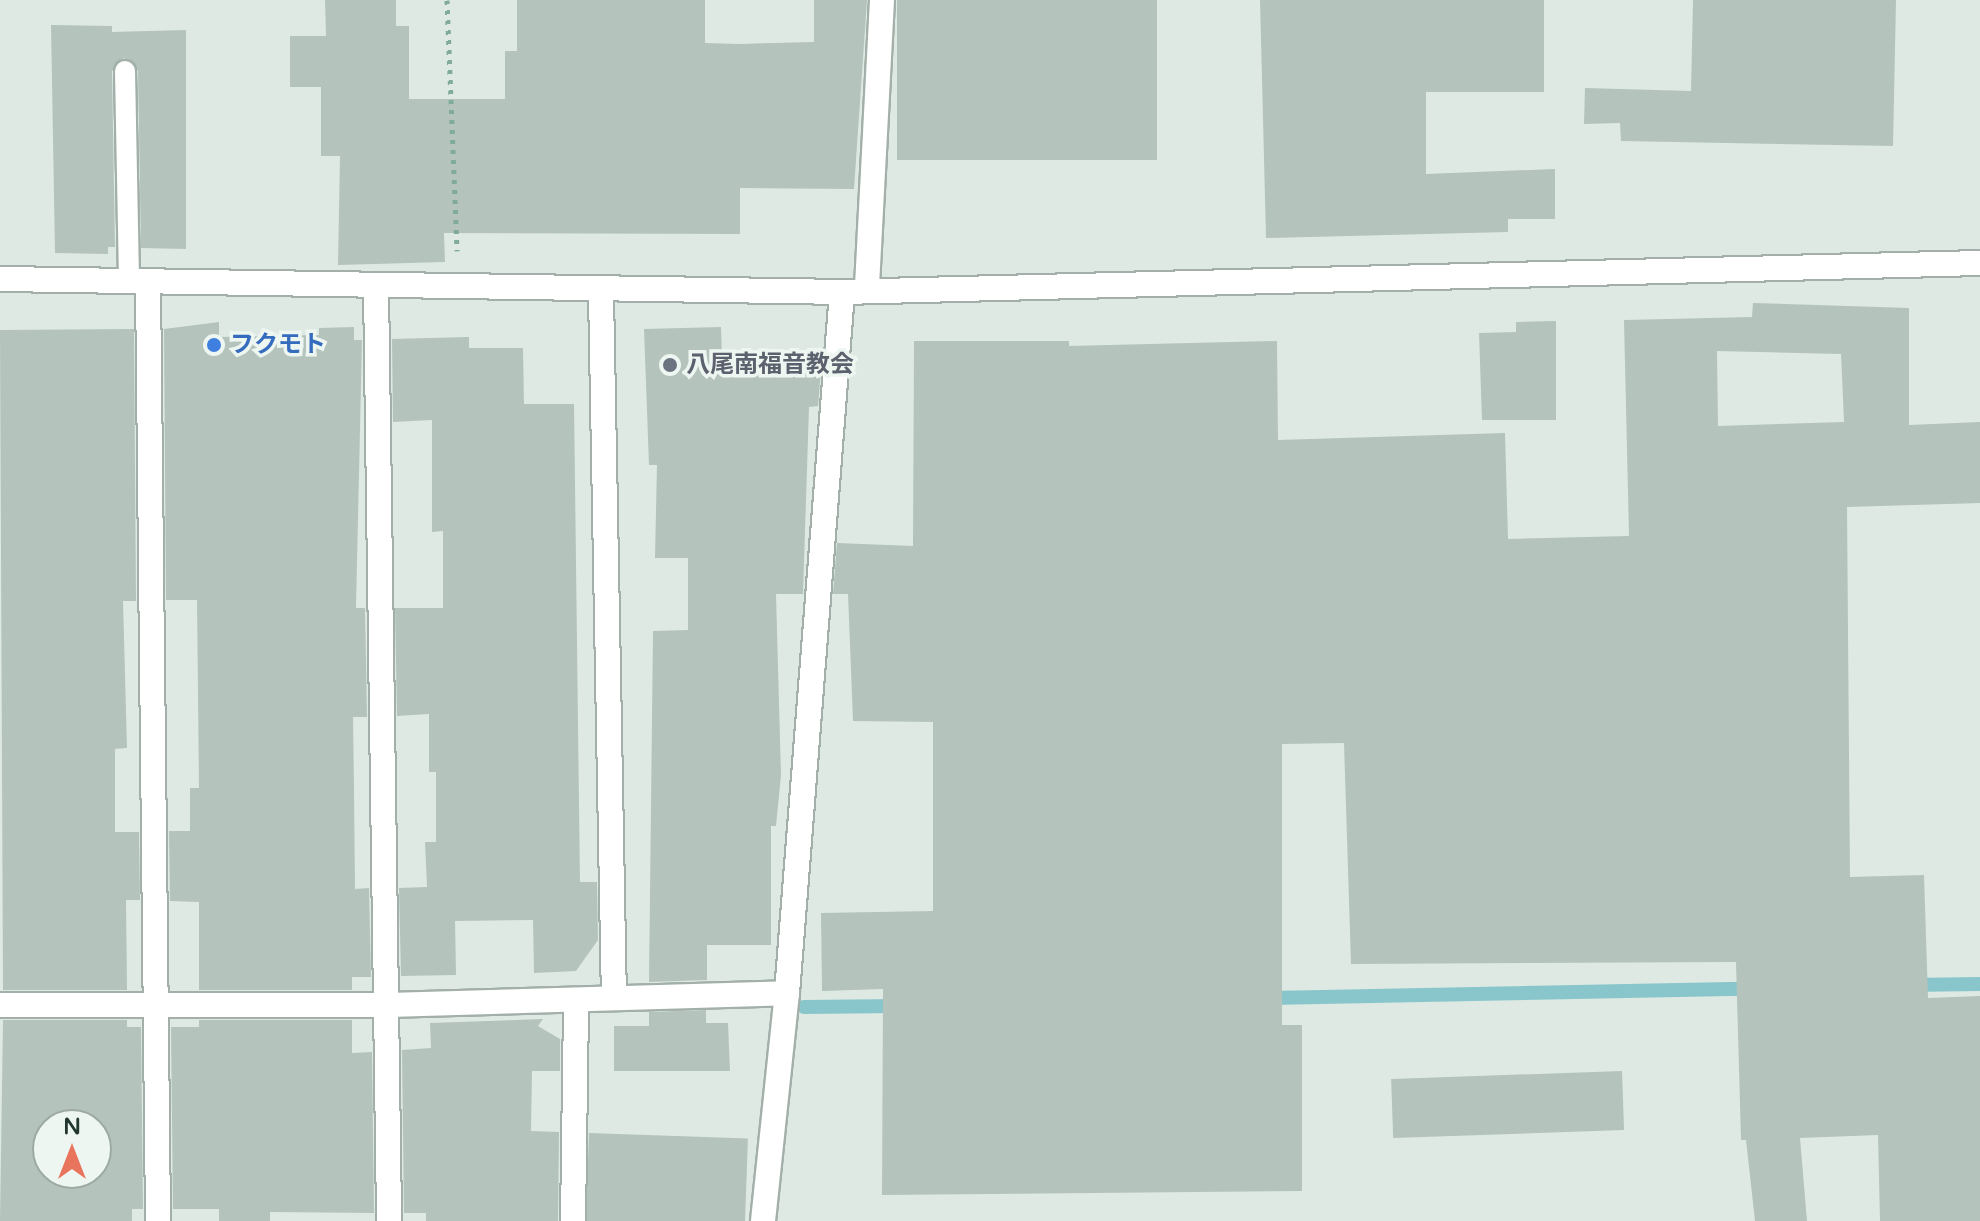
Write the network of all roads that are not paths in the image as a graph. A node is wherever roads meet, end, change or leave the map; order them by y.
1 (882, 0) edge
2 (125, 71) dead end
3 (1980, 263) edge
4 (0, 279) edge
5 (139, 281) junction
6 (376, 286) junction
7 (867, 286) junction
8 (601, 292) junction
9 (842, 292) junction
10 (787, 993) junction
11 (614, 998) junction
12 (576, 1000) junction
13 (0, 1005) edge
14 (158, 1005) junction
15 (388, 1005) junction
16 (158, 1221) edge
17 (389, 1221) edge
18 (573, 1221) edge
19 (763, 1221) edge

1 - 7 street
2 - 5 lane
3 - 7 street
4 - 5 street
5 - 6 street
5 - 14 street
6 - 8 street
6 - 15 street
7 - 9 street
8 - 9 street
8 - 11 street
9 - 10 street
10 - 11 street
10 - 19 street
11 - 12 street
12 - 15 street
12 - 18 street
13 - 14 street
14 - 15 street
14 - 16 street
15 - 17 street

